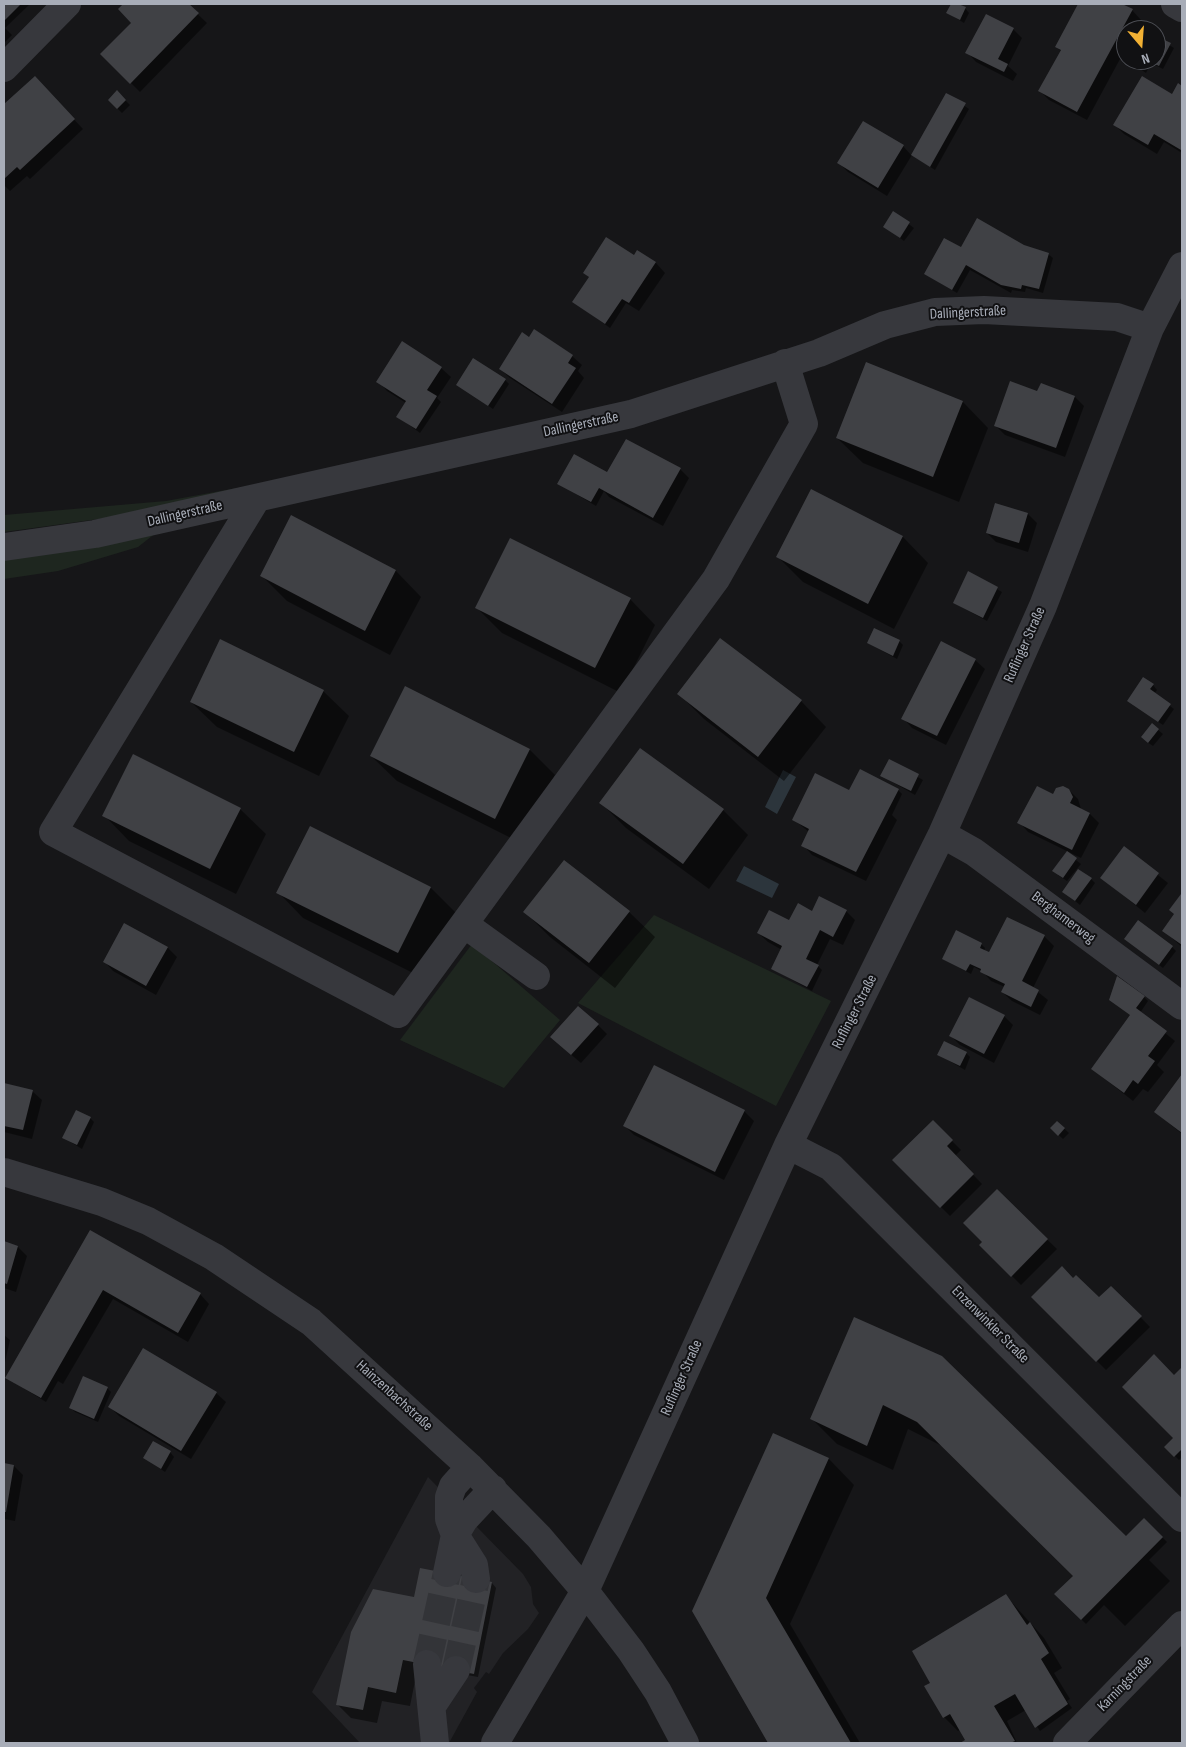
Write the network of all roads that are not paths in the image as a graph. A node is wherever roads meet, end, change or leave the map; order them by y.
1 (67, 4) edge
2 (1175, 4) edge
3 (1182, 8) edge
4 (4, 68) edge
5 (1182, 266) edge
6 (1150, 328) junction
7 (785, 363) junction
8 (257, 498) junction
9 (4, 546) edge
10 (942, 834) junction
11 (464, 924) junction
12 (536, 976) dead end
13 (1182, 1006) edge
14 (788, 1145) junction
15 (4, 1172) edge
16 (470, 1467) junction
17 (493, 1490) junction
18 (1182, 1518) edge
19 (455, 1535) junction
20 (447, 1573) tunnel mouth
21 (476, 1578) tunnel mouth
22 (585, 1591) junction
23 (1182, 1625) edge
24 (427, 1664) tunnel mouth
25 (456, 1670) tunnel mouth
26 (432, 1706) junction
27 (435, 1743) edge
28 (495, 1743) edge
29 (685, 1743) edge
30 (1067, 1743) edge

1 - 4 street
2 - 3 street
5 - 6 street, Ruflinger Straße
6 - 7 street, Dallingerstraße
6 - 10 street, Ruflinger Straße
7 - 8 street, Dallingerstraße
7 - 11 street
8 - 9 street, Dallingerstraße
8 - 11 street
10 - 13 street, Berghamerweg
10 - 14 street, Ruflinger Straße
11 - 12 street
14 - 18 street, Enzenwinkler Straße
14 - 22 street, Ruflinger Straße
15 - 16 street, Hainzenbachstraße
16 - 17 street, Hainzenbachstraße
16 - 19 street
17 - 19 street
17 - 22 street, Hainzenbachstraße
19 - 20 street
19 - 21 street
22 - 28 street, Ruflinger Straße
22 - 29 street, Hainzenbachstraße
23 - 30 street, Karningstraße
24 - 26 street
25 - 26 street
26 - 27 street

